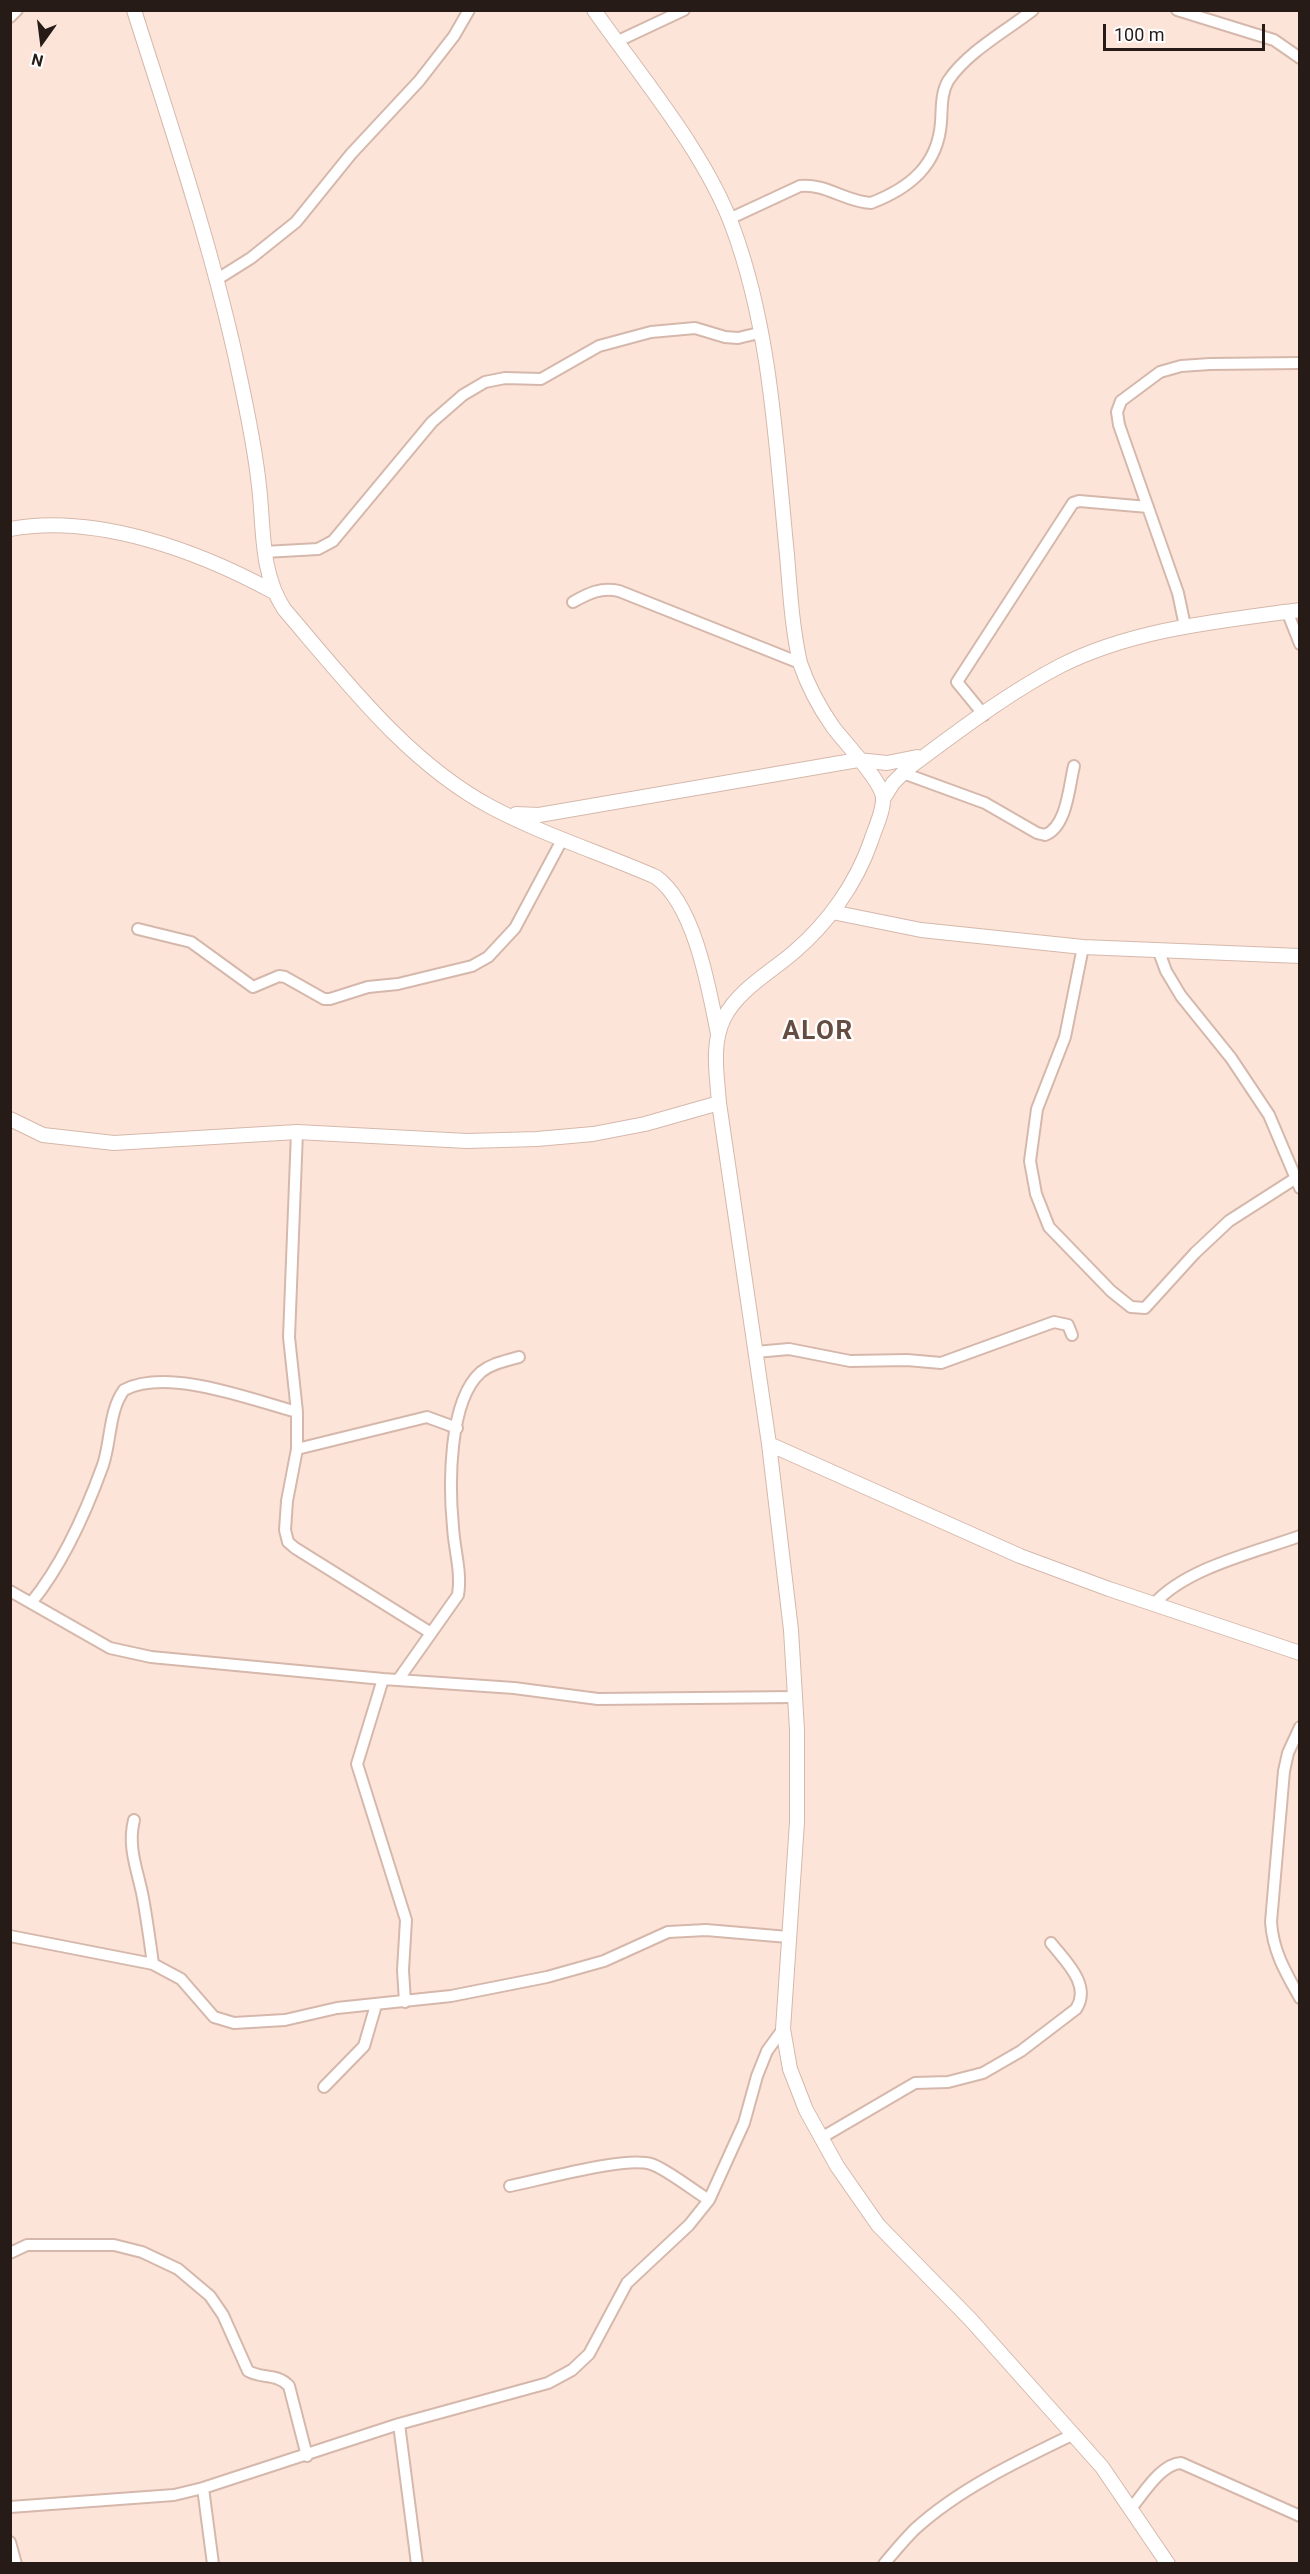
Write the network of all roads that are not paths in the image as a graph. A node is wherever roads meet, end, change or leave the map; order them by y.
1 (17, 10) edge
2 (134, 10) edge
3 (469, 10) edge
4 (594, 10) edge
5 (684, 10) edge
6 (1033, 10) edge
7 (1178, 10) edge
8 (10, 17) edge
9 (616, 42) junction
10 (1299, 58) edge
11 (729, 219) junction
12 (216, 280) junction
13 (759, 333) junction
14 (1299, 363) edge
15 (1148, 507) junction
16 (11, 526) edge
17 (264, 552) junction
18 (272, 591) junction
19 (573, 602) dead end
20 (1293, 610) edge
21 (1185, 626) junction
22 (1299, 644) edge
23 (800, 663) junction
24 (984, 715) junction
25 (928, 753) junction
26 (858, 760) junction
27 (1074, 766) dead end
28 (903, 773) junction
29 (883, 799) junction
30 (505, 813) junction
31 (552, 813) junction
32 (546, 831) junction
33 (562, 840) junction
34 (832, 912) junction
35 (138, 929) dead end
36 (1083, 947) junction
37 (1160, 951) junction
38 (1299, 956) edge
39 (718, 1034) junction
40 (719, 1103) junction
41 (10, 1119) edge
42 (297, 1132) junction
43 (1298, 1183) edge
44 (1072, 1335) dead end
45 (756, 1352) junction
46 (519, 1357) dead end
47 (297, 1412) junction
48 (457, 1428) junction
49 (769, 1444) junction
50 (297, 1449) junction
51 (1299, 1536) edge
52 (10, 1591) edge
53 (31, 1603) junction
54 (1154, 1604) junction
55 (431, 1633) junction
56 (1299, 1653) edge
57 (383, 1679) junction
58 (398, 1680) junction
59 (795, 1697) junction
60 (1299, 1727) edge
61 (134, 1820) dead end
62 (10, 1936) edge
63 (788, 1937) junction
64 (1051, 1943) dead end
65 (153, 1964) junction
66 (1299, 1998) edge
67 (405, 2002) junction
68 (376, 2005) junction
69 (783, 2029) junction
70 (324, 2087) dead end
71 (821, 2138) junction
72 (510, 2186) dead end
73 (709, 2200) junction
74 (10, 2253) edge
75 (399, 2424) junction
76 (1074, 2434) junction
77 (307, 2456) junction
78 (203, 2488) junction
79 (10, 2507) edge
80 (1132, 2507) junction
81 (1299, 2516) edge
82 (10, 2542) edge
83 (16, 2564) edge
84 (213, 2564) edge
85 (417, 2564) edge
86 (884, 2564) edge
87 (1168, 2564) edge

1 - 8 street
2 - 12 main road
3 - 12 street
4 - 9 main road
5 - 9 street
6 - 11 street
7 - 10 street
9 - 11 main road
11 - 13 main road
12 - 17 main road
13 - 17 street
13 - 23 main road
14 - 15 street
15 - 21 street
15 - 24 street
16 - 18 main road
17 - 18 main road
18 - 30 main road
19 - 23 street
20 - 21 main road
20 - 22 street
21 - 24 main road
23 - 26 main road
24 - 25 main road
25 - 26 main road
25 - 28 main road
26 - 29 main road
26 - 31 main road
27 - 28 street
28 - 29 main road
29 - 34 main road
30 - 31 main road
30 - 32 main road
31 - 32 main road
32 - 33 main road
33 - 35 street
33 - 39 main road
34 - 36 main road
34 - 39 main road
36 - 37 main road
36 - 43 street
37 - 38 main road
37 - 43 street
39 - 40 main road
40 - 42 main road
40 - 45 main road
41 - 42 main road
42 - 47 street
44 - 45 street
45 - 49 main road
46 - 48 street
47 - 50 street
47 - 53 street
48 - 50 street
48 - 55 street
49 - 54 main road
49 - 59 main road
50 - 55 street
51 - 54 street
52 - 53 street
53 - 57 street
54 - 56 main road
55 - 58 street
57 - 58 street
57 - 67 street
58 - 59 street
59 - 63 main road
60 - 66 street
61 - 65 street
62 - 65 street
63 - 67 street
63 - 69 main road
64 - 71 street
65 - 68 street
67 - 68 street
68 - 70 street
69 - 71 main road
69 - 73 street
71 - 76 main road
72 - 73 street
73 - 75 street
74 - 77 street
75 - 77 street
75 - 85 street
76 - 80 main road
76 - 86 street
77 - 78 street
78 - 79 street
78 - 84 street
80 - 81 street
80 - 87 main road
82 - 83 street

